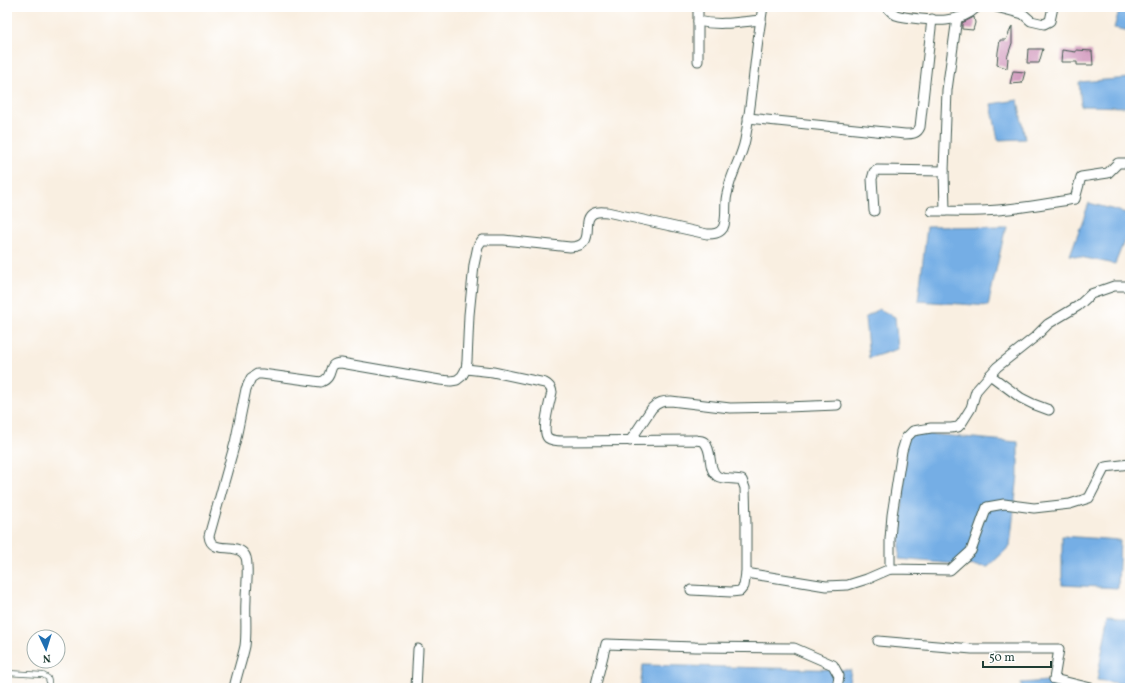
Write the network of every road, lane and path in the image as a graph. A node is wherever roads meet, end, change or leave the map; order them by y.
1 (698, 7) edge
2 (763, 7) edge
3 (887, 7) edge
4 (977, 7) edge
5 (996, 7) edge
6 (1053, 7) edge
7 (957, 18) junction
8 (932, 19) junction
9 (761, 20) junction
10 (698, 21) junction
11 (698, 60) dead end
12 (748, 118) junction
13 (1130, 163) edge
14 (944, 171) junction
15 (874, 211) dead end
16 (932, 211) dead end
17 (944, 211) junction
18 (1130, 286) edge
19 (466, 369) junction
20 (990, 376) junction
21 (837, 405) dead end
22 (1049, 410) dead end
23 (630, 441) junction
24 (1130, 464) edge
25 (890, 569) junction
26 (746, 573) junction
27 (691, 590) dead end
28 (878, 640) dead end
29 (418, 649) dead end
30 (7, 672) edge
31 (49, 688) edge
32 (234, 688) edge
33 (416, 688) edge
34 (595, 688) edge
35 (837, 688) edge
36 (1091, 688) edge

1 - 10 street
2 - 9 street
3 - 8 street
4 - 7 street
5 - 6 street
7 - 8 street
7 - 14 street
8 - 12 street
9 - 10 street
9 - 12 street
10 - 11 street
12 - 19 street
13 - 17 street
14 - 15 street
14 - 17 street
16 - 17 street
18 - 20 street
19 - 23 street
19 - 32 street
20 - 22 street
20 - 25 street
21 - 23 street
23 - 26 street
24 - 25 street
25 - 26 street
26 - 27 street
28 - 36 street
29 - 33 street
30 - 31 lane
34 - 35 street

